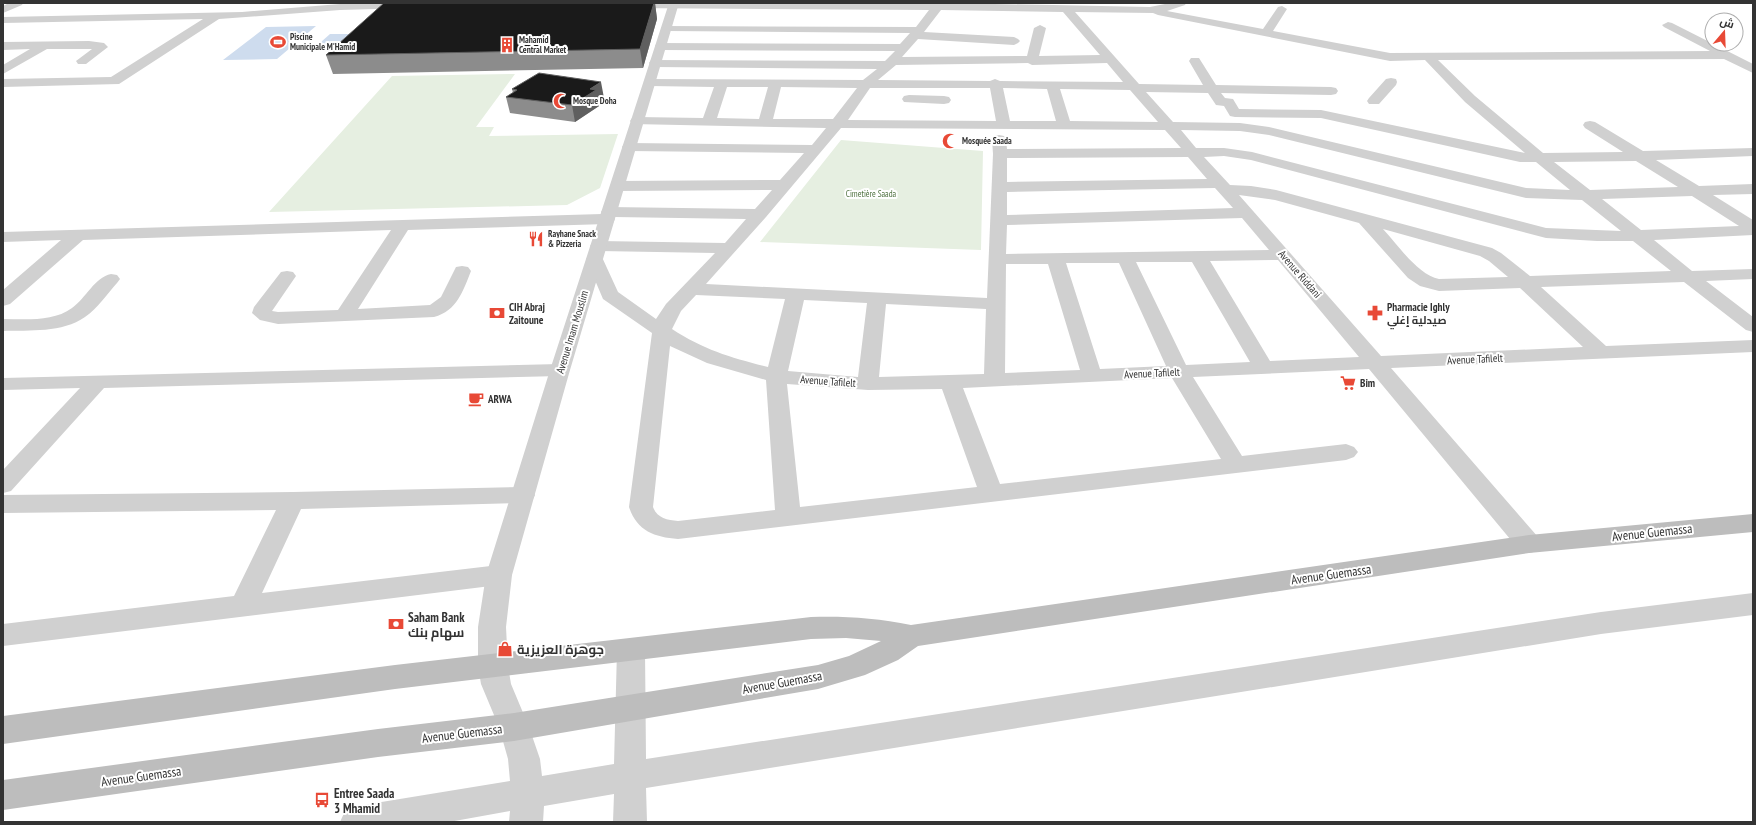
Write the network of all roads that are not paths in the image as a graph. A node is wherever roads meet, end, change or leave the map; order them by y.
1 (18, 3) edge
2 (240, 3) edge
3 (294, 3) edge
4 (1181, 3) edge
5 (674, 4) edge
6 (3, 5) edge
7 (342, 5) edge
8 (424, 5) edge
9 (612, 5) edge
10 (818, 5) edge
11 (940, 5) edge
12 (75, 6) dead end
13 (123, 6) dead end
14 (185, 6) dead end
15 (1115, 6) edge
16 (1066, 9) junction
17 (1282, 9) dead end
18 (3, 10) edge
19 (1150, 10) junction
20 (280, 13) junction
21 (168, 16) junction
22 (219, 16) junction
23 (104, 17) junction
24 (50, 19) junction
25 (3, 20) edge
26 (1688, 23) dead end
27 (1040, 28) dead end
28 (814, 29) junction
29 (917, 33) junction
30 (1266, 33) junction
31 (1014, 41) dead end
32 (3, 46) edge
33 (45, 46) junction
34 (661, 46) junction
35 (805, 47) junction
36 (904, 48) junction
37 (1728, 55) junction
38 (1753, 57) edge
39 (1429, 58) junction
40 (1110, 59) junction
41 (82, 61) dead end
42 (1032, 61) junction
43 (1196, 61) dead end
44 (891, 63) junction
45 (802, 64) junction
46 (1753, 68) edge
47 (3, 70) edge
48 (650, 82) junction
49 (1391, 82) dead end
50 (3, 83) edge
51 (722, 83) junction
52 (995, 83) junction
53 (775, 84) junction
54 (809, 84) junction
55 (866, 84) junction
56 (944, 84) junction
57 (1052, 84) junction
58 (1135, 87) junction
59 (1212, 90) junction
60 (1331, 91) dead end
61 (858, 98) junction
62 (873, 98) dead end
63 (897, 98) dead end
64 (944, 100) junction
65 (1374, 101) dead end
66 (638, 121) junction
67 (709, 122) junction
68 (764, 123) junction
69 (837, 124) junction
70 (1001, 124) junction
71 (1590, 125) dead end
72 (943, 126) junction
73 (1064, 126) junction
74 (1170, 126) junction
75 (629, 147) junction
76 (815, 149) junction
77 (1192, 151) junction
78 (1753, 152) edge
79 (1000, 154) junction
80 (1640, 156) junction
81 (1542, 159) junction
82 (785, 185) junction
83 (618, 186) junction
84 (1223, 186) junction
85 (999, 187) junction
86 (1753, 189) edge
87 (1697, 191) junction
88 (1587, 195) junction
89 (760, 214) junction
90 (1246, 214) junction
91 (608, 215) junction
92 (1365, 219) junction
93 (998, 220) junction
94 (403, 225) junction
95 (1753, 227) edge
96 (1753, 230) edge
97 (79, 234) junction
98 (1635, 234) junction
99 (3, 237) edge
100 (730, 248) junction
101 (597, 252) junction
102 (1283, 255) junction
103 (1198, 256) junction
104 (1125, 257) junction
105 (1054, 258) junction
106 (997, 259) junction
107 (462, 271) dead end
108 (1753, 274) edge
109 (288, 276) dead end
110 (1689, 277) junction
111 (111, 279) dead end
112 (1524, 281) junction
113 (692, 289) junction
114 (796, 294) junction
115 (877, 298) junction
116 (3, 300) edge
117 (996, 304) junction
118 (344, 315) junction
119 (3, 325) edge
120 (1753, 326) edge
121 (662, 331) junction
122 (1753, 346) edge
123 (1601, 353) junction
124 (1376, 363) junction
125 (1264, 368) junction
126 (560, 370) junction
127 (1179, 372) junction
128 (776, 376) junction
129 (1092, 376) junction
130 (994, 380) junction
131 (98, 382) junction
132 (950, 382) junction
133 (3, 384) edge
134 (868, 384) junction
135 (1346, 452) dead end
136 (1236, 464) junction
137 (3, 485) edge
138 (991, 493) junction
139 (523, 495) junction
140 (293, 501) junction
141 (3, 504) edge
142 (788, 516) junction
143 (1753, 523) edge
144 (1529, 544) junction
145 (499, 575) junction
146 (1753, 604) edge
147 (243, 605) junction
148 (3, 635) edge
149 (911, 636) junction
150 (631, 650) junction
151 (493, 666) junction
152 (630, 708) junction
153 (514, 727) junction
154 (3, 730) edge
155 (630, 776) junction
156 (3, 795) edge
157 (527, 808) edge
158 (357, 822) edge
159 (630, 822) edge

1 - 6 street
1 - 18 street
2 - 22 street
3 - 20 street
4 - 19 street
5 - 9 street
5 - 10 street
5 - 34 street, Avenue Imam Mouslim
7 - 8 street
7 - 20 street
10 - 11 street
10 - 28 street
11 - 16 street
11 - 29 street
12 - 24 street
13 - 23 street
14 - 21 street
15 - 16 street
15 - 19 street
16 - 40 street, Avenue Riddani
17 - 30 street
19 - 30 street
20 - 22 street
21 - 22 street
21 - 23 street
22 - 50 street
23 - 24 street
24 - 25 street
26 - 37 street
27 - 42 street
28 - 29 street
28 - 34 street
28 - 35 street
29 - 31 street
29 - 36 street
30 - 39 street
32 - 33 street
33 - 41 street
33 - 47 street
34 - 35 street
34 - 45 street
34 - 48 street, Avenue Imam Mouslim
35 - 36 street
35 - 45 street
36 - 44 street
37 - 38 street
37 - 39 street
37 - 46 street
39 - 81 street
40 - 42 street
40 - 58 street, Avenue Riddani
42 - 44 street
43 - 59 street
44 - 45 street
44 - 55 street
45 - 54 street
48 - 51 street
48 - 66 street, Avenue Imam Mouslim
49 - 65 street
51 - 53 street
51 - 67 street
52 - 56 street
52 - 57 street
52 - 70 street
53 - 54 street
53 - 68 street
54 - 55 street
55 - 56 street
55 - 61 street
56 - 64 street
57 - 58 street
57 - 73 street
58 - 59 street
58 - 74 street, Avenue Riddani
59 - 60 street
59 - 81 street
61 - 62 street
61 - 69 street
63 - 64 street
64 - 72 street
66 - 67 street
66 - 75 street, Avenue Imam Mouslim
67 - 68 street
68 - 69 street
69 - 72 street
69 - 76 street
70 - 72 street
70 - 73 street
70 - 79 street
71 - 80 street
73 - 74 street
74 - 77 street, Avenue Riddani
74 - 88 street
75 - 76 street
75 - 83 street, Avenue Imam Mouslim
76 - 82 street
77 - 79 street
77 - 84 street, Avenue Riddani
77 - 98 street
78 - 80 street
79 - 85 street
80 - 81 street
80 - 87 street
81 - 88 street
82 - 83 street
82 - 89 street
83 - 91 street, Avenue Imam Mouslim
84 - 85 street
84 - 90 street, Avenue Riddani
84 - 92 street
85 - 93 street
86 - 87 street
87 - 88 street
87 - 95 street
88 - 98 street
89 - 91 street
89 - 100 street
90 - 93 street
90 - 102 street, Avenue Riddani
91 - 94 street
91 - 101 street, Avenue Imam Mouslim
92 - 112 street
92 - 112 street
93 - 106 street
94 - 97 street
94 - 118 street
96 - 98 street
97 - 99 street
97 - 116 street
98 - 110 street
100 - 101 street
100 - 113 street
101 - 121 street, Avenue Tafilelt
101 - 126 street, Avenue Imam Mouslim
102 - 103 street
102 - 124 street, Avenue Riddani
103 - 104 street
103 - 125 street
104 - 105 street
104 - 127 street
105 - 106 street
105 - 129 street
106 - 117 street
107 - 118 street
108 - 110 street
109 - 118 street
110 - 112 street
110 - 120 street
111 - 119 street
112 - 123 street
113 - 114 street
113 - 121 street
114 - 115 street
114 - 128 street
115 - 117 street
115 - 134 street
117 - 130 street
121 - 128 street, Avenue Tafilelt
121 - 142 street
122 - 123 street, Avenue Tafilelt
123 - 124 street, Avenue Tafilelt
124 - 125 street, Avenue Tafilelt
124 - 144 street, Avenue Riddani
125 - 127 street, Avenue Tafilelt
126 - 131 street
126 - 139 street, Avenue Imam Mouslim
127 - 129 street, Avenue Tafilelt
127 - 136 street
128 - 134 street, Avenue Tafilelt
128 - 142 street
129 - 130 street, Avenue Tafilelt
130 - 132 street, Avenue Tafilelt
131 - 133 street
131 - 137 street
132 - 134 street, Avenue Tafilelt
132 - 138 street
135 - 136 street
136 - 138 street
138 - 142 street
139 - 140 street
139 - 145 street, Avenue Imam Mouslim
140 - 141 street
140 - 147 street
143 - 144 main road, Avenue Guemassa
144 - 149 main road, Avenue Guemassa
145 - 147 street
145 - 151 street, Avenue Imam Mouslim
146 - 155 street
147 - 148 street
149 - 150 main road, Avenue Guemassa
149 - 152 main road, Avenue Guemassa
150 - 151 main road, Avenue Guemassa
150 - 152 street
151 - 153 street, Avenue Imam Mouslim
151 - 154 main road, Avenue Guemassa
152 - 153 main road, Avenue Guemassa
152 - 155 street
153 - 156 main road, Avenue Guemassa
153 - 157 street, Avenue Imam Mouslim
155 - 157 street
155 - 159 street
157 - 158 street

